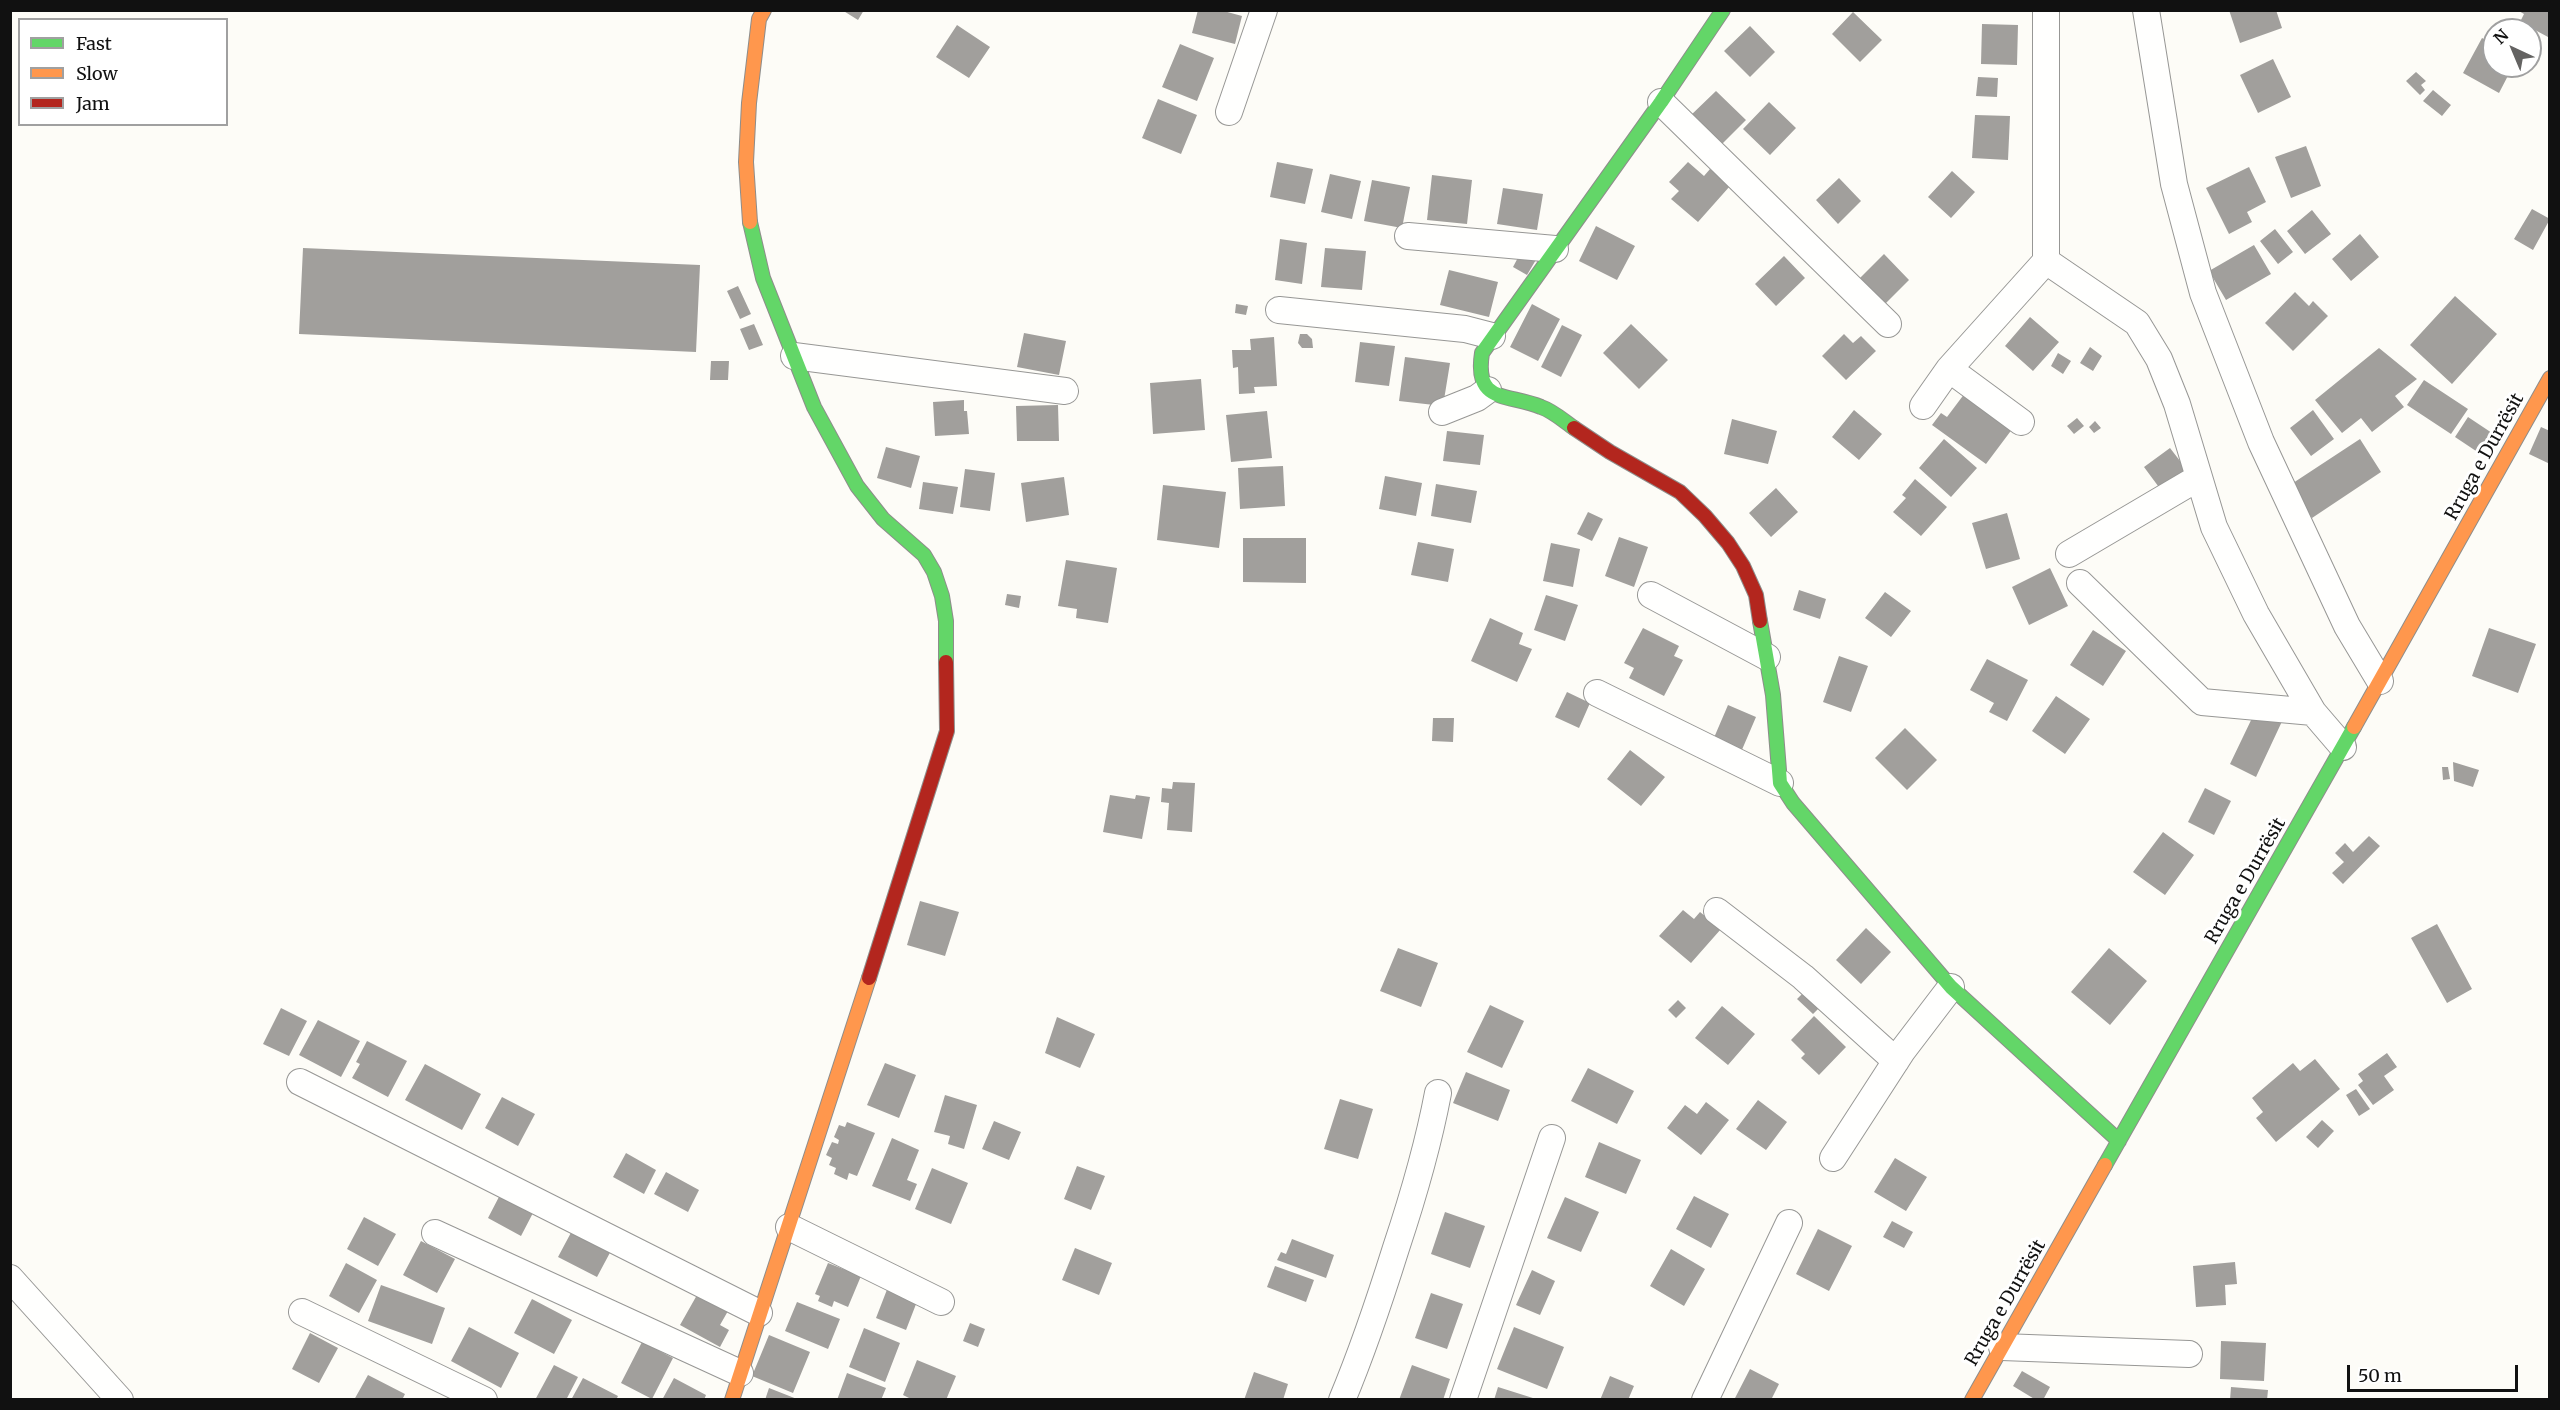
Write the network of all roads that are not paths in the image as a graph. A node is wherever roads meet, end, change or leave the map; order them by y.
1 (1264, 10) edge
2 (1723, 10) edge
3 (2046, 10) edge
4 (2146, 10) edge
5 (757, 13) edge
6 (1661, 102) junction
7 (1228, 112) dead end
8 (1408, 236) dead end
9 (1556, 249) junction
10 (2046, 261) junction
11 (1279, 310) dead end
12 (1888, 324) dead end
13 (1492, 336) junction
14 (794, 356) junction
15 (1949, 369) junction
16 (2550, 378) edge
17 (1488, 390) junction
18 (1065, 391) dead end
19 (1923, 406) dead end
20 (1442, 412) dead end
21 (2021, 422) dead end
22 (2198, 478) junction
23 (2069, 554) dead end
24 (2080, 583) dead end
25 (1651, 595) dead end
26 (1767, 657) junction
27 (2380, 681) junction
28 (1597, 693) dead end
29 (2313, 712) junction
30 (2343, 747) junction
31 (1780, 783) junction
32 (1717, 911) dead end
33 (1951, 987) junction
34 (1896, 1060) junction
35 (300, 1082) dead end
36 (1438, 1093) dead end
37 (1552, 1138) dead end
38 (2119, 1141) junction
39 (1833, 1158) dead end
40 (1789, 1223) dead end
41 (789, 1227) junction
42 (435, 1233) dead end
43 (10, 1278) edge
44 (941, 1302) dead end
45 (302, 1312) dead end
46 (759, 1313) junction
47 (2002, 1347) junction
48 (2189, 1354) dead end
49 (740, 1373) junction
50 (120, 1400) edge
51 (484, 1400) edge
52 (732, 1400) edge
53 (1342, 1400) edge
54 (1463, 1400) edge
55 (1705, 1400) edge
56 (1972, 1400) edge

1 - 7 street
2 - 6 street
3 - 10 street
4 - 27 street
5 - 14 street
6 - 9 street
6 - 12 street
8 - 9 street
9 - 13 street
10 - 15 street
10 - 22 street
11 - 13 street
13 - 17 street
14 - 18 street
14 - 41 street
15 - 19 street
15 - 21 street
16 - 27 street, Rruga e Durrësit
17 - 20 street
17 - 26 street
22 - 23 street
22 - 29 street
24 - 29 street
25 - 26 street
26 - 31 street
27 - 30 street, Rruga e Durrësit
28 - 31 street
29 - 30 street
30 - 38 street, Rruga e Durrësit
31 - 33 street
32 - 34 street
33 - 34 street
33 - 38 street
34 - 39 street
35 - 46 street
36 - 53 street
37 - 54 street
38 - 47 street, Rruga e Durrësit
40 - 55 street
41 - 44 street
41 - 46 street
42 - 49 street
43 - 50 street
45 - 51 street
46 - 49 street
47 - 48 street
47 - 56 street, Rruga e Durrësit
49 - 52 street

